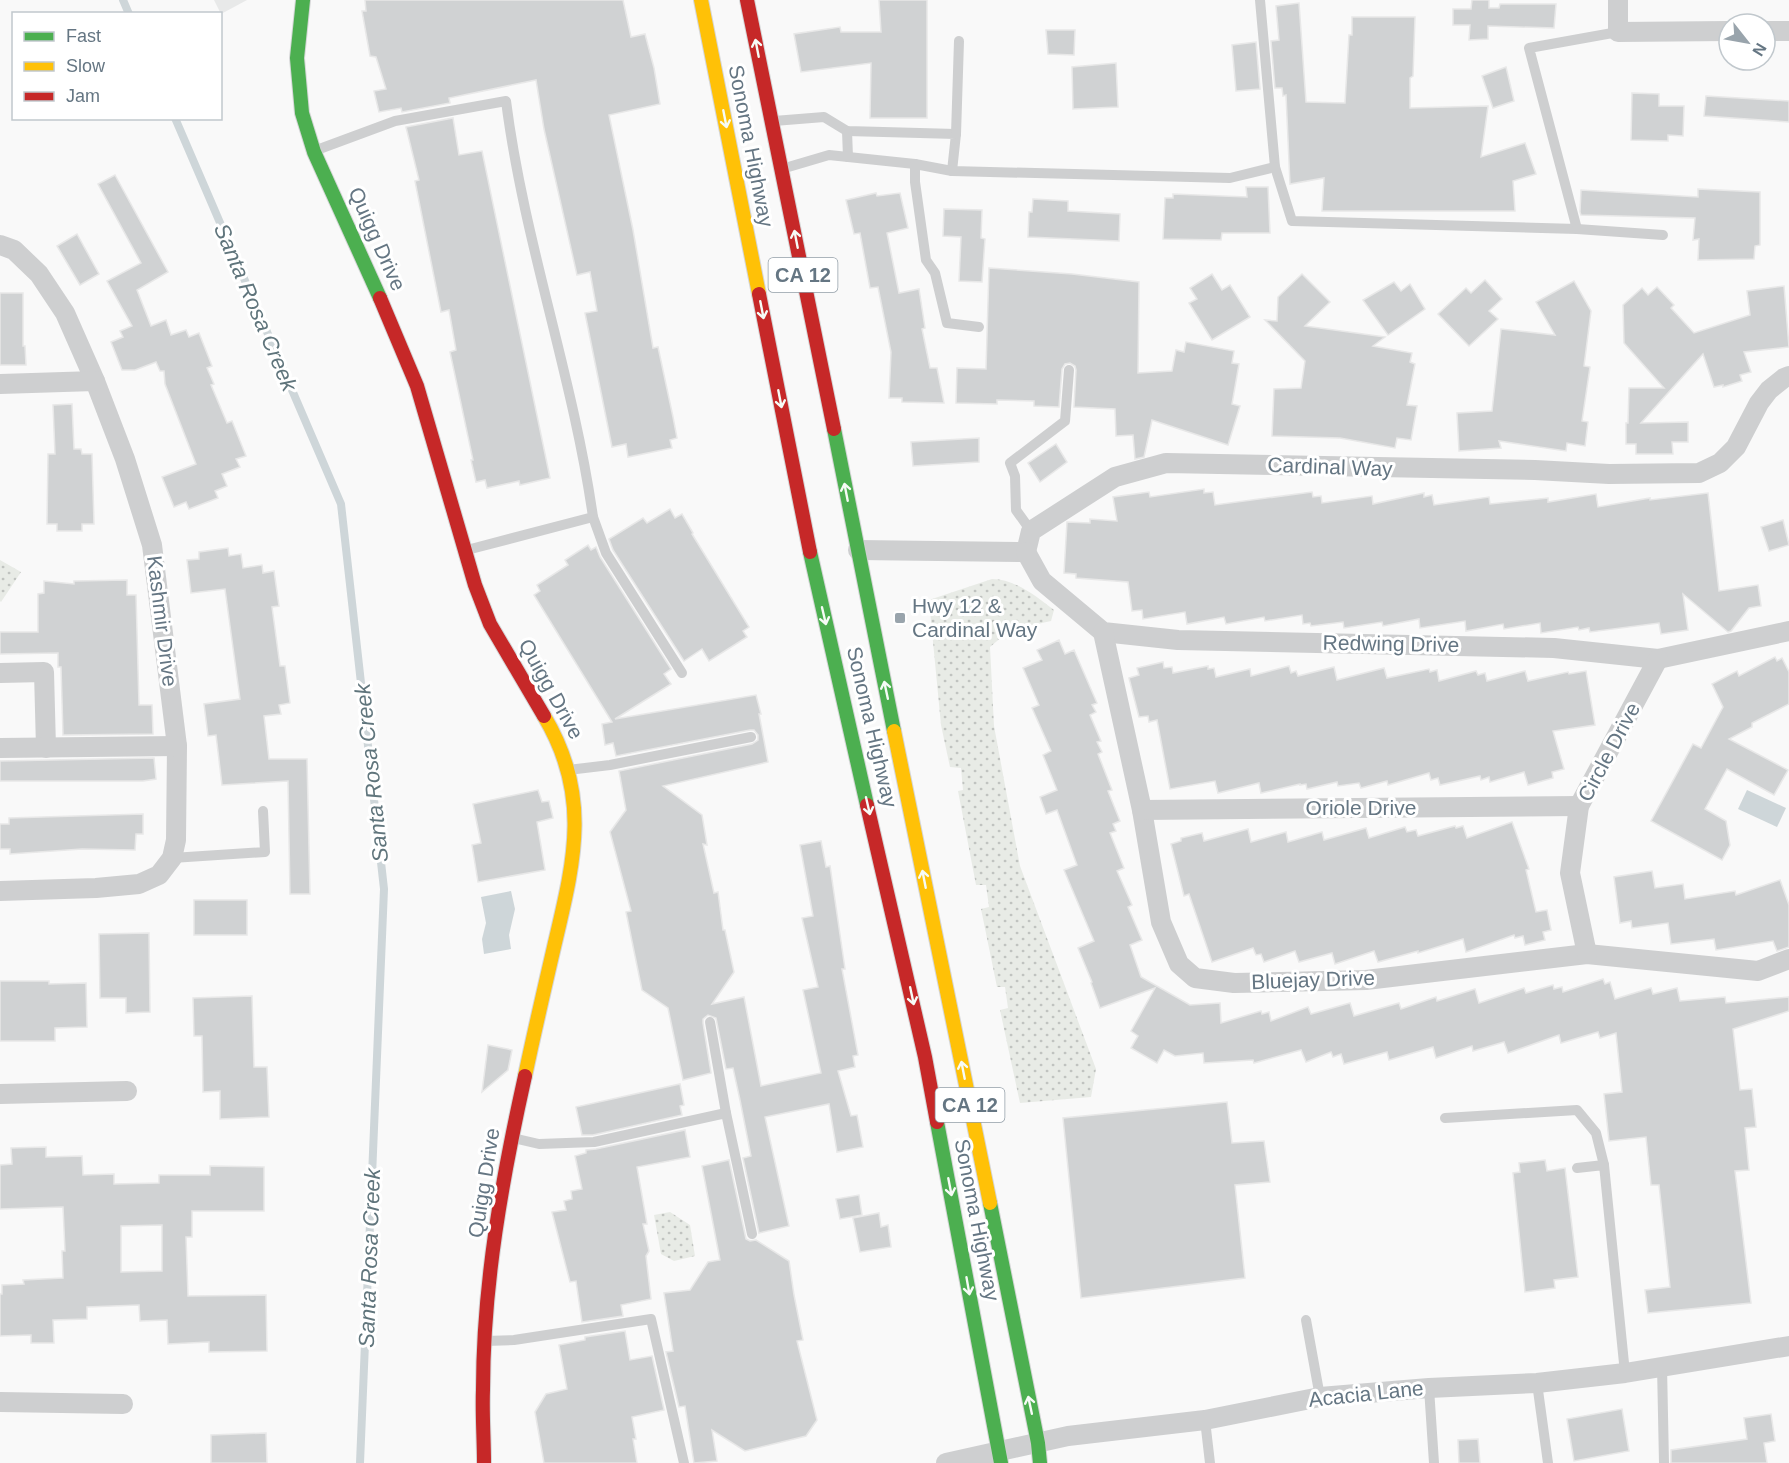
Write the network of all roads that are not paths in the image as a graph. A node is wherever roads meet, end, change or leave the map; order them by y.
1 (303, 0) edge
2 (701, 0) edge
3 (747, 0) edge
4 (1260, 0) edge
5 (1618, 0) edge
6 (1717, 31) edge
7 (1618, 32) junction
8 (959, 41) dead end
9 (771, 121) junction
10 (847, 131) junction
11 (956, 134) junction
12 (314, 152) junction
13 (848, 158) junction
14 (915, 164) junction
15 (1275, 167) junction
16 (782, 169) junction
17 (952, 171) junction
18 (1576, 229) junction
19 (1663, 235) dead end
20 (0, 245) edge
21 (979, 327) dead end
22 (1069, 370) dead end
23 (1789, 376) edge
24 (95, 381) junction
25 (0, 384) edge
26 (593, 517) junction
27 (1031, 531) junction
28 (465, 550) junction
29 (852, 551) junction
30 (1026, 552) junction
31 (1789, 631) edge
32 (1103, 632) junction
33 (1658, 659) junction
34 (0, 673) edge
35 (682, 673) dead end
36 (751, 737) dead end
37 (177, 746) junction
38 (0, 748) edge
39 (46, 748) junction
40 (568, 770) junction
41 (1579, 806) junction
42 (1142, 810) junction
43 (263, 811) dead end
44 (172, 858) junction
45 (0, 891) edge
46 (1587, 954) junction
47 (1789, 959) edge
48 (710, 1022) dead end
49 (127, 1091) dead end
50 (0, 1094) edge
51 (726, 1113) junction
52 (1445, 1118) dead end
53 (512, 1138) junction
54 (1604, 1165) junction
55 (1577, 1168) dead end
56 (752, 1234) dead end
57 (1306, 1320) dead end
58 (485, 1341) junction
59 (1789, 1346) edge
60 (1662, 1366) junction
61 (1625, 1373) junction
62 (1538, 1383) junction
63 (1428, 1388) junction
64 (1320, 1397) junction
65 (0, 1402) edge
66 (123, 1404) dead end
67 (1205, 1420) junction
68 (1038, 1443) junction
69 (1000, 1456) edge
70 (484, 1463) edge
71 (684, 1463) edge
72 (946, 1463) edge
73 (1040, 1463) edge
74 (1210, 1463) edge
75 (1434, 1463) edge
76 (1548, 1463) edge
77 (1664, 1463) edge

1 - 12 main road, Quigg Drive
2 -> 69 main road, Sonoma Highway / CA 12
9 -> 3 main road, Sonoma Highway / CA 12
4 - 15 lane
5 - 7 street
6 - 7 street
7 - 18 lane
8 - 11 lane
9 - 10 lane
9 - 16 main road, Sonoma Highway / CA 12
10 - 11 lane
10 - 13 lane
11 - 17 lane
12 - 26 lane
12 - 28 main road, Quigg Drive
13 - 14 lane
13 - 16 lane
14 - 17 lane
14 - 21 lane
15 - 17 lane
15 - 18 lane
29 -> 16 main road, Sonoma Highway / CA 12
18 - 19 lane
20 - 24 street, Kashmir Drive
22 - 27 lane
23 - 27 street, Cardinal Way
24 - 25 street
24 - 37 street, Kashmir Drive
26 - 28 lane
26 - 35 lane
27 - 30 street
28 - 40 main road, Quigg Drive
29 - 30 street
68 -> 29 main road, Sonoma Highway / CA 12
30 - 32 street
31 - 33 street, Redwing Drive
32 - 33 street, Redwing Drive
32 - 42 street, Bluejay Drive
33 - 41 street, Circle Drive
34 - 39 street
36 - 40 lane
37 - 39 street
37 - 44 street, Kashmir Drive
38 - 39 street
40 - 53 main road, Quigg Drive
41 - 42 street, Oriole Drive
41 - 46 street, Circle Drive
42 - 46 street, Bluejay Drive
43 - 44 lane
44 - 45 street
46 - 47 street, Bluejay Drive
48 - 51 lane
49 - 50 street
51 - 53 lane
51 - 56 lane
52 - 54 lane
53 - 58 main road, Quigg Drive
54 - 55 lane
54 - 61 lane
57 - 64 lane
58 - 70 main road, Quigg Drive
58 - 71 lane
59 - 60 street, Acacia Lane
60 - 61 street, Acacia Lane
60 - 77 lane
61 - 62 street, Acacia Lane
62 - 63 street, Acacia Lane
62 - 76 lane
63 - 64 street, Acacia Lane
63 - 75 lane
64 - 67 street, Acacia Lane
65 - 66 street
67 - 68 street, Acacia Lane
67 - 74 lane
68 - 69 street, Acacia Lane
68 - 73 main road, Sonoma Highway / CA 12
69 - 72 street, Acacia Lane

